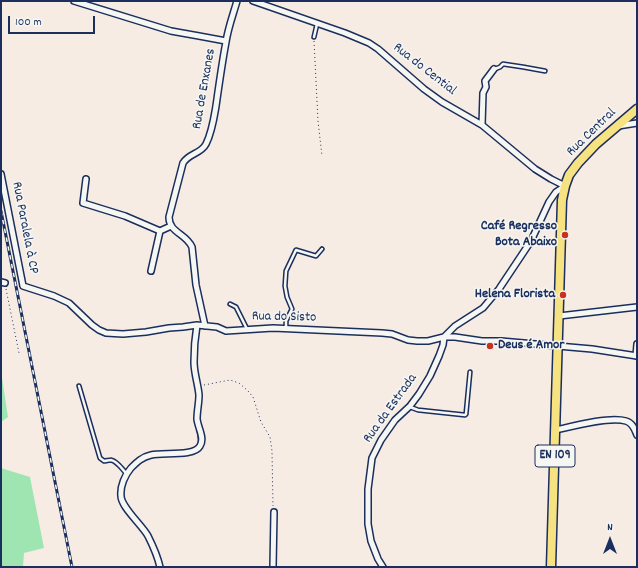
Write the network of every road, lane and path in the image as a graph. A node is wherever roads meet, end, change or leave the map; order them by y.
1 (74, 1) edge
2 (237, 1) edge
3 (253, 1) edge
4 (317, 23) junction
5 (314, 38) joint
6 (226, 41) junction
7 (494, 69) joint
8 (545, 71) dead end
9 (637, 109) edge
10 (637, 124) edge
11 (482, 125) junction
12 (616, 127) junction
13 (322, 156) dead end
14 (1, 174) edge
15 (86, 179) dead end
16 (565, 186) junction
17 (171, 226) junction
18 (160, 231) junction
19 (322, 248) dead end
20 (151, 271) dead end
21 (3, 282) edge
22 (23, 286) joint
23 (230, 304) dead end
24 (637, 307) edge
25 (558, 316) junction
26 (197, 325) junction
27 (205, 326) junction
28 (247, 329) junction
29 (286, 329) junction
30 (444, 337) junction
31 (637, 344) edge
32 (557, 346) junction
33 (20, 353) dead end
34 (637, 356) edge
35 (470, 372) dead end
36 (78, 386) dead end
37 (197, 386) junction
38 (410, 406) junction
39 (556, 430) junction
40 (637, 435) edge
41 (126, 474) junction
42 (274, 512) joint
43 (160, 567) edge
44 (273, 567) edge
45 (383, 567) edge
46 (551, 567) edge

1 - 6 street
2 - 6 street, Rua de Enxanes
3 - 4 street, Rua do Cential
4 - 5 lane
4 - 11 street, Rua do Cential
5 - 13 path
6 - 17 street, Rua de Enxanes
7 - 8 lane
7 - 11 street
9 - 12 main road, Rua Central / EN 109
10 - 12 street
11 - 16 street, Rua do Cential
12 - 16 main road, Rua Central / EN 109
14 - 22 street, Rua Paralela à CP
15 - 18 street
16 - 25 main road, Rua Central / EN 109
16 - 30 street
17 - 18 street
17 - 27 street
18 - 20 street
19 - 29 lane
21 - 33 path
22 - 26 street, Rua do Sisto
23 - 28 lane
24 - 25 street
25 - 32 main road, Rua Central / EN 109
26 - 27 street, Rua do Sisto
26 - 37 street
27 - 28 street, Rua do Sisto
28 - 29 street, Rua do Sisto
29 - 30 street, Rua do Sisto
30 - 32 street, Rua do Sisto
30 - 38 street, Rua da Estrada
31 - 34 street
32 - 34 street, Rua do Sisto
32 - 39 main road, EN 109
35 - 38 lane
36 - 41 lane
37 - 41 street
37 - 42 path
38 - 45 street, Rua da Estrada
39 - 40 street
39 - 46 main road, EN 109
41 - 43 street
42 - 44 street

